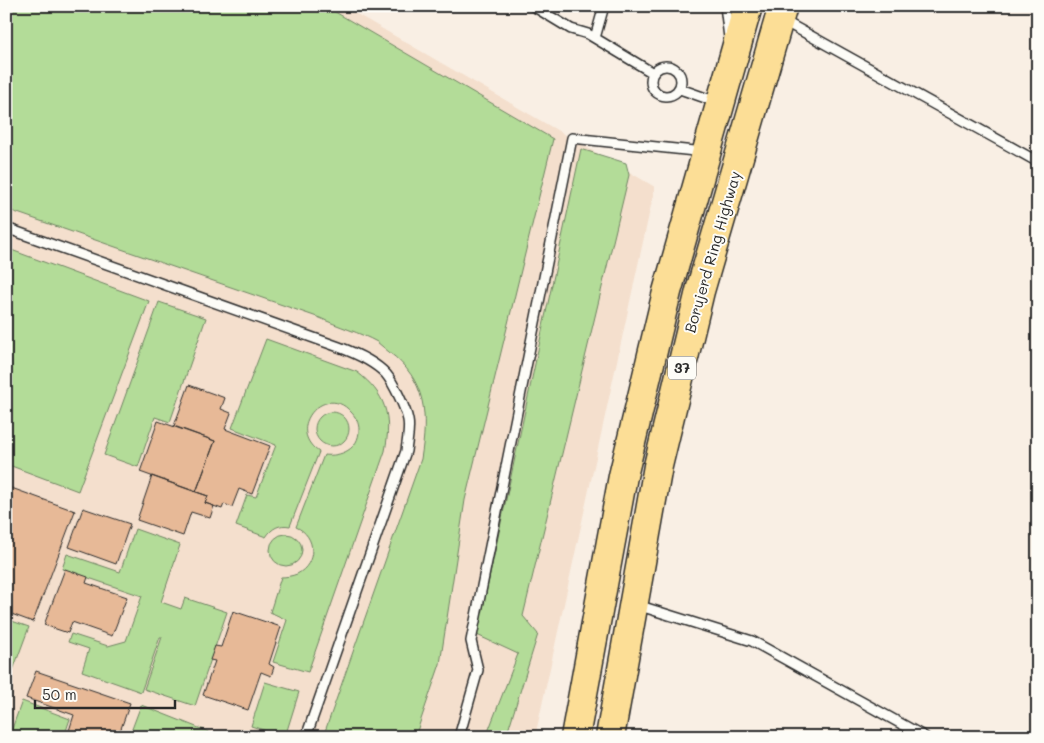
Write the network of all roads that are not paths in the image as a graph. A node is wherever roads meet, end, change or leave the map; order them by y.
1 (532, 6) edge
2 (604, 6) edge
3 (725, 6) edge
4 (748, 6) edge
5 (781, 12) edge
6 (595, 38) junction
7 (732, 64) junction
8 (653, 73) junction
9 (680, 89) junction
10 (721, 103) junction
11 (706, 152) junction
12 (1038, 162) edge
13 (6, 228) edge
14 (634, 604) junction
15 (306, 737) edge
16 (459, 737) edge
17 (575, 737) edge
18 (610, 737) edge
19 (925, 737) edge

1 - 6 lane
2 - 6 lane
3 - 7 lane
4 - 7 highway, 37
5 - 12 lane
5 - 14 highway, Borujerd Ring Highway / 37
6 - 8 lane
7 - 10 highway, 37
8 - 9 lane
8 - 9 lane
9 - 10 lane
10 - 11 highway, 37
11 - 16 lane
11 - 17 highway, 37
13 - 15 lane
14 - 18 highway, Borujerd Ring Highway / 37
14 - 19 lane

